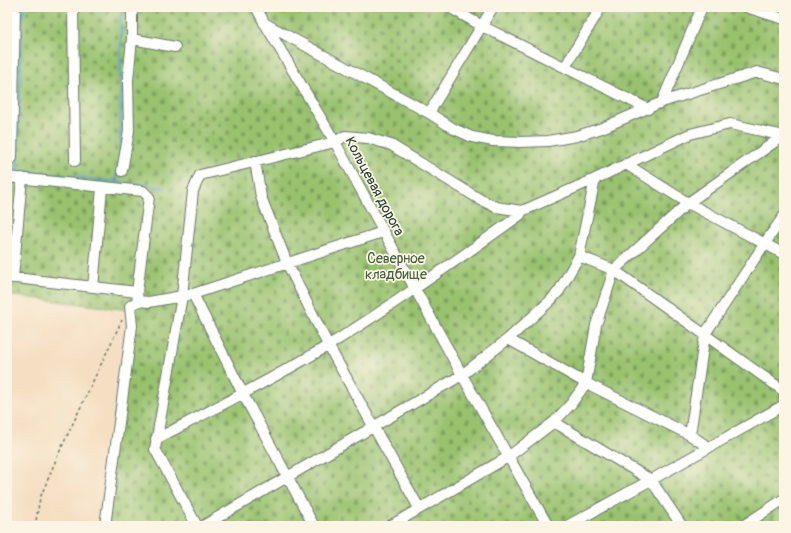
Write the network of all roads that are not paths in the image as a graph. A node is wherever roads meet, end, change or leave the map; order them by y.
1 (15, 7) edge
2 (73, 7) edge
3 (132, 7) edge
4 (256, 7) edge
5 (449, 7) edge
6 (493, 7) edge
7 (600, 7) edge
8 (702, 7) edge
9 (746, 7) edge
10 (784, 19) edge
11 (11, 20) edge
12 (264, 22) junction
13 (482, 26) junction
14 (132, 39) junction
15 (175, 47) dead end
16 (565, 67) junction
17 (784, 79) edge
18 (662, 102) junction
19 (648, 109) junction
20 (429, 113) junction
21 (784, 136) edge
22 (335, 142) junction
23 (7, 160) edge
24 (75, 161) dead end
25 (255, 161) junction
26 (626, 164) junction
27 (122, 171) dead end
28 (7, 177) edge
29 (22, 178) junction
30 (595, 179) junction
31 (102, 188) junction
32 (688, 203) junction
33 (522, 211) junction
34 (784, 216) edge
35 (383, 232) junction
36 (765, 243) junction
37 (784, 254) edge
38 (579, 256) junction
39 (287, 263) junction
40 (614, 270) junction
41 (10, 278) edge
42 (93, 287) junction
43 (415, 290) junction
44 (193, 294) junction
45 (137, 296) junction
46 (182, 296) junction
47 (705, 334) junction
48 (508, 339) junction
49 (328, 345) junction
50 (462, 375) junction
51 (586, 383) junction
52 (784, 392) edge
53 (243, 394) junction
54 (784, 405) edge
55 (554, 422) junction
56 (374, 426) junction
57 (690, 435) junction
58 (156, 439) junction
59 (708, 447) junction
60 (508, 457) junction
61 (288, 477) junction
62 (651, 480) junction
63 (784, 499) edge
64 (419, 508) junction
65 (407, 522) edge
66 (105, 526) edge
67 (197, 526) edge
68 (203, 526) edge
69 (314, 526) edge
70 (390, 526) edge
71 (548, 526) edge
72 (567, 526) edge
73 (682, 526) edge
74 (743, 526) edge

1 - 11 lane
2 - 24 lane
3 - 14 lane
4 - 12 lane, Кольцевая дорога
5 - 13 lane
6 - 13 lane
7 - 16 lane
8 - 18 lane
9 - 10 lane
11 - 23 lane
12 - 20 lane
12 - 22 lane, Кольцевая дорога
13 - 16 lane
13 - 20 lane
14 - 15 lane
14 - 27 lane
16 - 19 lane
17 - 18 lane
18 - 19 lane
19 - 20 lane
21 - 26 lane
21 - 32 lane
22 - 25 lane
22 - 33 lane
22 - 35 lane, Кольцевая дорога
25 - 39 lane
25 - 46 lane
26 - 30 lane
26 - 32 lane
28 - 29 lane
29 - 31 lane
29 - 41 lane
30 - 33 lane
30 - 38 lane
31 - 42 lane
31 - 45 lane
32 - 36 lane
32 - 40 lane
33 - 43 lane
34 - 36 lane
35 - 39 lane
35 - 43 lane, Кольцевая дорога
36 - 37 lane
36 - 47 lane
38 - 40 lane
38 - 48 lane
39 - 44 lane
39 - 49 lane
40 - 47 lane
40 - 51 lane
41 - 42 lane
42 - 45 lane
43 - 49 lane
43 - 50 lane, Кольцевая дорога
44 - 46 lane
44 - 53 lane
45 - 46 lane
45 - 66 lane
46 - 58 lane
47 - 52 lane
47 - 57 lane
48 - 50 lane
48 - 51 lane
49 - 53 lane
49 - 56 lane
50 - 56 lane
50 - 60 lane, Кольцевая дорога
51 - 55 lane
51 - 57 lane
53 - 58 lane
53 - 61 lane
54 - 59 lane
55 - 60 lane
55 - 62 lane
56 - 61 lane
56 - 64 lane
57 - 59 lane
58 - 67 lane
59 - 62 lane
60 - 64 lane
60 - 71 lane, Кольцевая дорога
61 - 68 lane
61 - 69 lane
62 - 72 lane
62 - 73 lane
63 - 74 lane
64 - 65 lane
65 - 70 lane

